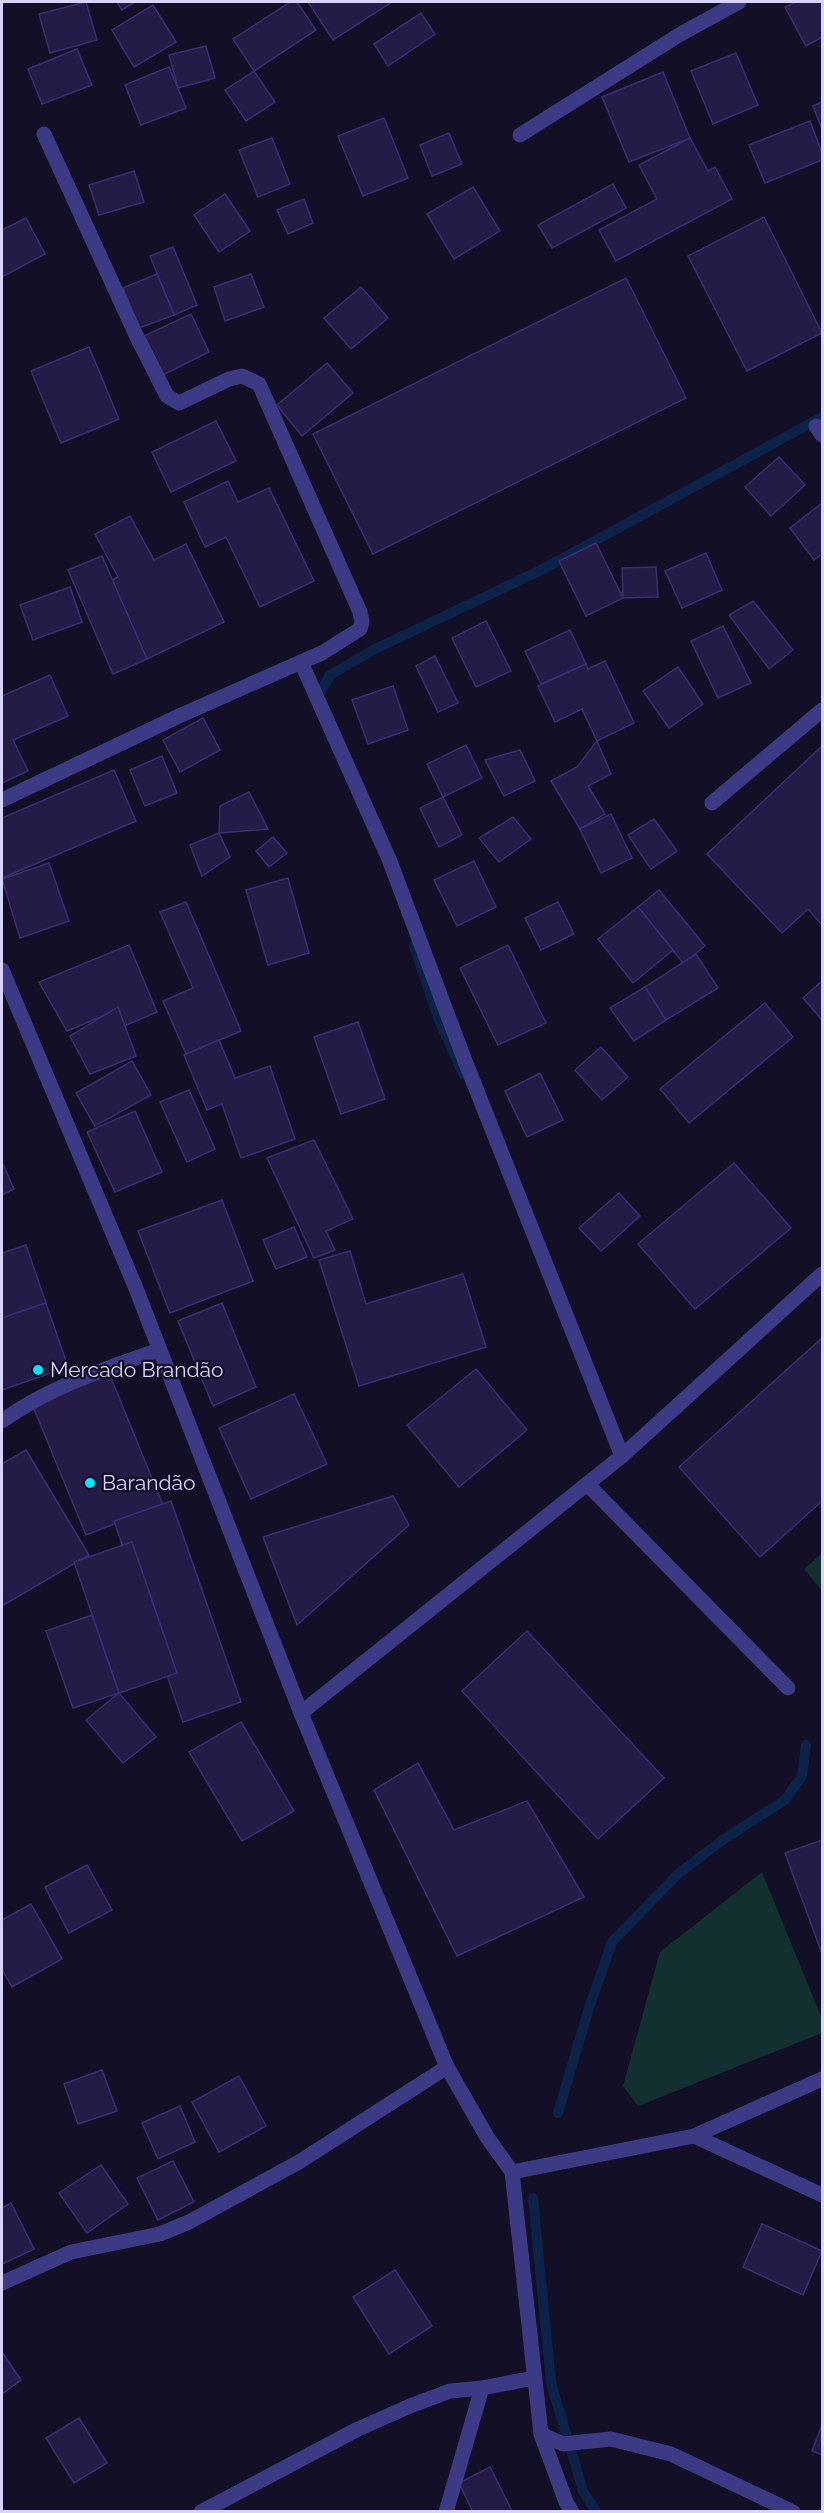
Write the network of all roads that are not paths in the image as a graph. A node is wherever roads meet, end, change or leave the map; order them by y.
1 (739, 2) edge
2 (44, 134) dead end
3 (520, 135) dead end
4 (301, 662) junction
5 (822, 710) edge
6 (2, 800) edge
7 (712, 803) dead end
8 (2, 970) edge
9 (822, 1274) edge
10 (159, 1350) junction
11 (2, 1421) edge
12 (622, 1456) junction
13 (587, 1484) junction
14 (788, 1688) dead end
15 (301, 1713) junction
16 (447, 2067) junction
17 (822, 2079) edge
18 (694, 2136) junction
19 (512, 2172) junction
20 (822, 2195) edge
21 (2, 2283) edge
22 (534, 2378) junction
23 (482, 2388) junction
24 (541, 2434) junction
25 (201, 2511) edge
26 (446, 2511) edge
27 (572, 2511) edge
28 (793, 2511) edge

1 - 3 street
2 - 4 street
4 - 6 street
4 - 12 street
5 - 7 street
8 - 10 street
9 - 12 street
10 - 11 street
10 - 15 street
12 - 13 street
13 - 14 street
13 - 15 street
15 - 16 street
16 - 19 street
16 - 21 street
17 - 18 street
18 - 19 street
18 - 20 street
19 - 22 street
22 - 23 street
22 - 24 street
23 - 25 street
23 - 26 street
24 - 27 street
24 - 28 street

